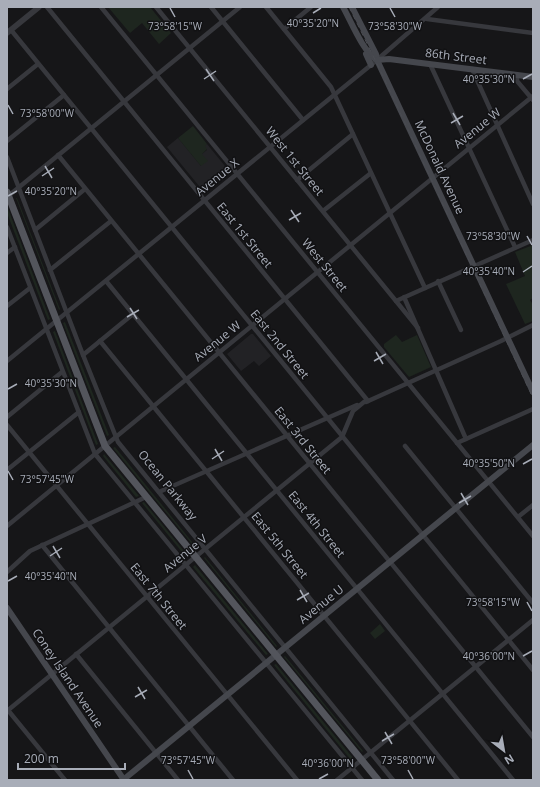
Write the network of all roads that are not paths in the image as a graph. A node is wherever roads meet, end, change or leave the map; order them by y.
1 (39, 7) edge
2 (47, 7) edge
3 (101, 7) edge
4 (156, 7) edge
5 (211, 7) edge
6 (240, 7) edge
7 (266, 7) edge
8 (311, 7) edge
9 (343, 7) edge
10 (352, 7) edge
11 (438, 7) edge
12 (427, 19) junction
13 (222, 22) junction
14 (284, 29) junction
15 (9, 32) edge
16 (533, 33) edge
17 (359, 38) junction
18 (190, 48) junction
19 (377, 60) junction
20 (38, 64) junction
21 (430, 64) junction
22 (371, 65) junction
23 (472, 69) junction
24 (157, 75) junction
25 (516, 75) junction
26 (533, 77) edge
27 (7, 89) edge
28 (335, 94) junction
29 (64, 95) junction
30 (532, 98) edge
31 (124, 102) junction
32 (303, 120) junction
33 (497, 125) junction
34 (91, 129) junction
35 (353, 134) junction
36 (7, 141) edge
37 (270, 147) junction
38 (469, 148) junction
39 (58, 155) junction
40 (7, 157) edge
41 (372, 173) junction
42 (237, 174) junction
43 (433, 178) junction
44 (297, 180) junction
45 (19, 188) junction
46 (85, 189) junction
47 (7, 195) edge
48 (532, 196) edge
49 (204, 200) junction
50 (533, 204) edge
51 (323, 212) junction
52 (390, 213) junction
53 (111, 221) junction
54 (7, 227) edge
55 (172, 227) junction
56 (35, 230) junction
57 (533, 240) edge
58 (351, 245) junction
59 (15, 247) junction
60 (515, 247) junction
61 (7, 253) edge
62 (139, 254) junction
63 (474, 265) junction
64 (50, 270) junction
65 (318, 272) junction
66 (106, 281) junction
67 (438, 281) junction
68 (30, 288) junction
69 (425, 288) junction
70 (404, 297) junction
71 (285, 299) junction
72 (396, 301) junction
73 (7, 306) edge
74 (67, 313) junction
75 (133, 314) junction
76 (56, 321) junction
77 (533, 325) edge
78 (252, 326) junction
79 (418, 328) junction
80 (46, 329) junction
81 (461, 330) dead end
82 (507, 338) junction
83 (100, 341) junction
84 (219, 353) junction
85 (82, 355) junction
86 (7, 360) edge
87 (436, 370) junction
88 (62, 372) junction
89 (186, 379) junction
90 (408, 383) junction
91 (533, 392) edge
92 (366, 401) junction
93 (154, 406) junction
94 (533, 409) edge
95 (78, 412) junction
96 (7, 417) edge
97 (327, 418) junction
98 (7, 425) edge
99 (286, 435) junction
100 (342, 436) junction
101 (115, 437) junction
102 (466, 439) junction
103 (458, 443) junction
104 (533, 445) edge
105 (105, 446) junction
106 (405, 446) dead end
107 (29, 452) junction
108 (246, 453) junction
109 (95, 454) junction
110 (309, 464) junction
111 (7, 470) edge
112 (206, 471) junction
113 (489, 482) junction
114 (56, 485) junction
115 (277, 490) junction
116 (159, 492) junction
117 (146, 497) junction
118 (135, 502) junction
119 (533, 505) edge
120 (456, 508) junction
121 (244, 517) junction
122 (518, 517) junction
123 (88, 524) junction
124 (7, 526) edge
125 (423, 535) junction
126 (533, 536) edge
127 (42, 546) junction
128 (205, 549) junction
129 (195, 557) junction
130 (390, 562) junction
131 (186, 565) junction
132 (7, 572) edge
133 (357, 589) junction
134 (146, 597) junction
135 (533, 603) edge
136 (7, 608) edge
137 (324, 616) junction
138 (533, 620) edge
139 (109, 628) junction
140 (508, 640) junction
141 (286, 647) junction
142 (76, 654) junction
143 (276, 655) junction
144 (266, 663) junction
145 (476, 667) junction
146 (533, 670) edge
147 (52, 674) junction
148 (443, 694) junction
149 (227, 695) junction
150 (7, 710) edge
151 (410, 720) junction
152 (189, 726) junction
153 (533, 737) edge
154 (371, 752) junction
155 (156, 753) junction
156 (361, 760) junction
157 (352, 768) junction
158 (65, 780) edge
159 (124, 780) edge
160 (178, 780) edge
161 (233, 780) edge
162 (297, 780) edge
163 (337, 780) edge
164 (362, 780) edge
165 (378, 780) edge
166 (393, 780) edge
167 (458, 780) edge
168 (513, 780) edge

1 - 15 street
2 - 31 street, East 1st Street
3 - 24 street, West Street
4 - 18 street, West 1st Street
5 - 13 street
6 - 13 street
7 - 14 street
8 - 14 street
9 - 17 main road
10 - 19 main road
11 - 12 street, Avenue X
12 - 16 street
12 - 19 street, Avenue X
13 - 18 street
13 - 32 street
14 - 28 street
15 - 20 street, East 2nd Street
17 - 19 main road
17 - 22 main road
18 - 24 street
18 - 37 street, West 1st Street
19 - 21 main road, 86th Street
19 - 22 street, Avenue X
19 - 43 main road, McDonald Avenue
20 - 27 street
20 - 29 street, East 2nd Street
21 - 23 main road, 86th Street
21 - 38 street
22 - 28 street, Avenue X
23 - 25 main road, 86th Street
23 - 33 street
24 - 31 street
24 - 42 street, West Street
25 - 26 main road, 86th Street
25 - 30 street
28 - 32 street, Avenue X
28 - 35 street
29 - 34 street, East 2nd Street
29 - 36 street
30 - 33 street, Avenue W
31 - 34 street
31 - 49 street, East 1st Street
32 - 37 street, Avenue X
33 - 38 street, Avenue W
33 - 48 street
34 - 39 street
34 - 55 street, East 2nd Street
35 - 41 street
35 - 44 street
37 - 42 street, Avenue X
37 - 44 street, West 1st Street
38 - 43 street, Avenue W
38 - 60 street
39 - 45 street
39 - 46 street, East 3rd Street
40 - 45 street, Ocean Parkway
41 - 51 street
41 - 52 street
42 - 49 street, Avenue X
42 - 65 street, West Street
43 - 52 street, Avenue W
43 - 63 main road, McDonald Avenue
44 - 51 street, West 1st Street
45 - 47 street
45 - 56 street, Ocean Parkway
46 - 53 street, East 3rd Street
46 - 56 street
47 - 76 main road, Ocean Parkway
48 - 50 street
49 - 55 street, Avenue X
49 - 71 street, East 1st Street
51 - 58 street, West 1st Street
52 - 58 street, Avenue W
52 - 69 street
53 - 62 street, East 3rd Street
53 - 64 street
54 - 59 street
55 - 62 street, Avenue X
55 - 78 street, East 2nd Street
56 - 64 street, Ocean Parkway
57 - 60 street
58 - 65 street, Avenue W
58 - 72 street, West 1st Street
59 - 61 street
59 - 68 street
60 - 63 street
62 - 66 street, Avenue X
62 - 84 street, East 3rd Street
63 - 67 street
63 - 82 main road, McDonald Avenue
64 - 74 street, Ocean Parkway
65 - 71 street, Avenue W
65 - 90 street, West Street
66 - 74 street, Avenue X
66 - 75 street, East 4th Street
67 - 69 street
67 - 81 street
68 - 73 street
68 - 80 street
69 - 70 street
70 - 72 street
70 - 79 street
71 - 78 street, Avenue W
71 - 92 street, East 1st Street
72 - 79 street, West 1st Street
74 - 76 street, Avenue X
74 - 85 street, Ocean Parkway
75 - 83 street
75 - 89 street, East 4th Street
76 - 80 street, Avenue X
76 - 105 main road, Ocean Parkway
77 - 82 street
78 - 84 street, Avenue W
78 - 97 street, East 2nd Street
79 - 87 street
80 - 86 street, Avenue X
80 - 88 street
82 - 87 street
82 - 91 main road, McDonald Avenue
83 - 85 street
83 - 93 street, East 5th Street
84 - 89 street, Avenue W
84 - 99 street, East 3rd Street
85 - 101 street, Ocean Parkway
87 - 90 street
87 - 102 street
88 - 95 street
88 - 96 street
89 - 93 street, Avenue W
89 - 108 street, East 4th Street
90 - 92 street
90 - 103 street, West Street
92 - 97 street
92 - 100 street, Avenue V
93 - 101 street, Avenue W
93 - 112 street, East 5th Street
94 - 102 street
95 - 107 street
95 - 109 street
97 - 99 street
97 - 100 street, East 2nd Street
98 - 107 street, East 7th Street
99 - 108 street
99 - 110 street, East 3rd Street
100 - 110 street, Avenue V
100 - 125 street, East 2nd Street
101 - 105 street, Avenue W
101 - 116 street, Ocean Parkway
102 - 103 street
103 - 113 street, West Street
104 - 113 main road, Avenue U
105 - 109 street, Avenue W
105 - 117 main road, Ocean Parkway
106 - 120 street
107 - 111 street
107 - 114 street, East 7th Street
108 - 112 street
108 - 115 street, East 4th Street
109 - 114 street, Avenue W
109 - 118 street
110 - 115 street, Avenue V
110 - 130 street, East 3rd Street
112 - 116 street
112 - 121 street, East 5th Street
113 - 120 main road, Avenue U
113 - 122 street, West Street
114 - 123 street, East 7th Street
114 - 124 street, Avenue W
115 - 121 street, Avenue V
115 - 133 street, East 4th Street
116 - 128 street, Ocean Parkway
117 - 118 street
117 - 129 main road, Ocean Parkway
118 - 123 street
118 - 131 street
119 - 122 street
120 - 125 main road, Avenue U
120 - 135 street
121 - 128 street, Avenue V
121 - 137 street, East 5th Street
122 - 126 street, West Street
123 - 127 street
123 - 134 street, East 7th Street
125 - 130 main road, Avenue U
125 - 140 street, East 2nd Street
127 - 132 street
127 - 139 street
128 - 129 street, Avenue V
128 - 141 street, Ocean Parkway
129 - 131 street, Avenue V
129 - 143 main road, Ocean Parkway
130 - 133 main road, Avenue U
130 - 145 street, East 3rd Street
131 - 134 street, Avenue V
131 - 144 street
133 - 137 main road, Avenue U
133 - 148 street, East 4th Street
134 - 139 street, Avenue V
134 - 149 street, East 7th Street
136 - 147 main road, Coney Island Avenue
137 - 141 main road, Avenue U
137 - 151 street, East 5th Street
138 - 140 street
139 - 142 street, Avenue V
139 - 152 street
140 - 145 street
140 - 146 street, East 2nd Street
141 - 143 main road, Avenue U
141 - 154 street, Ocean Parkway
142 - 147 street, Avenue V
142 - 155 street
143 - 144 main road, Avenue U
143 - 156 main road, Ocean Parkway
144 - 149 main road, Avenue U
144 - 157 street
145 - 148 street
145 - 153 street, East 3rd Street
147 - 150 street, Avenue V
147 - 159 main road, Coney Island Avenue
148 - 151 street
148 - 168 street, East 4th Street
149 - 152 main road, Avenue U
149 - 162 street, East 7th Street
150 - 158 street
151 - 154 street
151 - 167 street, East 5th Street
152 - 155 main road, Avenue U
152 - 161 street
154 - 156 street
154 - 166 street, Ocean Parkway
155 - 159 main road, Avenue U
155 - 160 street
156 - 157 street
156 - 165 main road, Ocean Parkway
157 - 163 street
157 - 164 street

